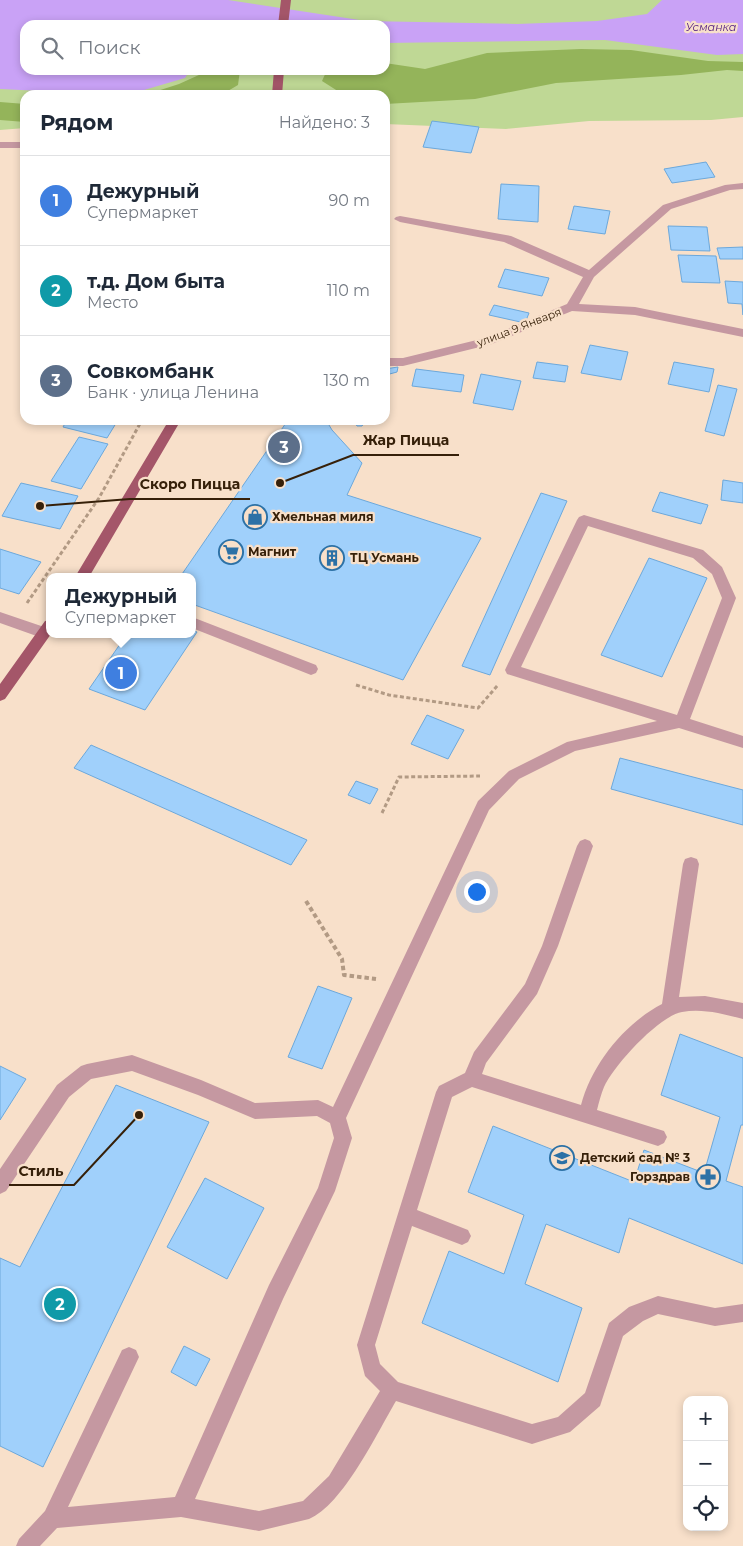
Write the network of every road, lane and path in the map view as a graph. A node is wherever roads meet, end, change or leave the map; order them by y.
1 (286, 0) edge
2 (284, 20) edge
3 (279, 75) edge
4 (277, 90) edge
5 (0, 145) edge
6 (20, 145) edge
7 (743, 186) edge
8 (400, 220) dead end
9 (590, 275) junction
10 (571, 307) junction
11 (743, 333) edge
12 (390, 362) edge
13 (139, 425) edge
14 (172, 425) edge
15 (48, 573) edge
16 (85, 573) edge
17 (46, 576) edge
18 (0, 616) edge
19 (15, 621) junction
20 (196, 624) edge
21 (46, 629) edge
22 (46, 630) edge
23 (311, 669) dead end
24 (512, 670) junction
25 (356, 685) dead end
26 (0, 695) edge
27 (682, 722) junction
28 (743, 742) edge
29 (514, 775) junction
30 (382, 813) dead end
31 (585, 846) dead end
32 (691, 864) dead end
33 (306, 901) dead end
34 (402, 982) junction
35 (669, 1010) junction
36 (743, 1011) edge
37 (471, 1079) junction
38 (587, 1115) junction
39 (337, 1118) junction
40 (658, 1137) dead end
41 (0, 1185) edge
42 (407, 1215) junction
43 (462, 1236) dead end
44 (743, 1313) edge
45 (130, 1357) dead end
46 (392, 1390) junction
47 (181, 1507) junction
48 (52, 1518) junction
49 (26, 1546) edge

1 - 2 main road
3 - 4 main road
5 - 6 street
7 - 9 street
8 - 9 street
9 - 10 street
10 - 11 street, улица 9 Января
10 - 12 street, улица 9 Января
13 - 15 path
14 - 16 main road
17 - 19 path
18 - 19 street
19 - 21 street
20 - 23 street
22 - 26 main road
24 - 25 path
24 - 27 street
24 - 27 street
27 - 28 street
27 - 29 street
29 - 30 path
29 - 34 street
31 - 37 street
32 - 35 street
33 - 34 path
34 - 39 street
35 - 36 street
35 - 38 street
37 - 38 street
37 - 42 street
38 - 40 street
39 - 41 street
39 - 47 street
42 - 43 street
42 - 46 street
44 - 46 street
45 - 48 street
46 - 47 street
47 - 48 street
48 - 49 street

